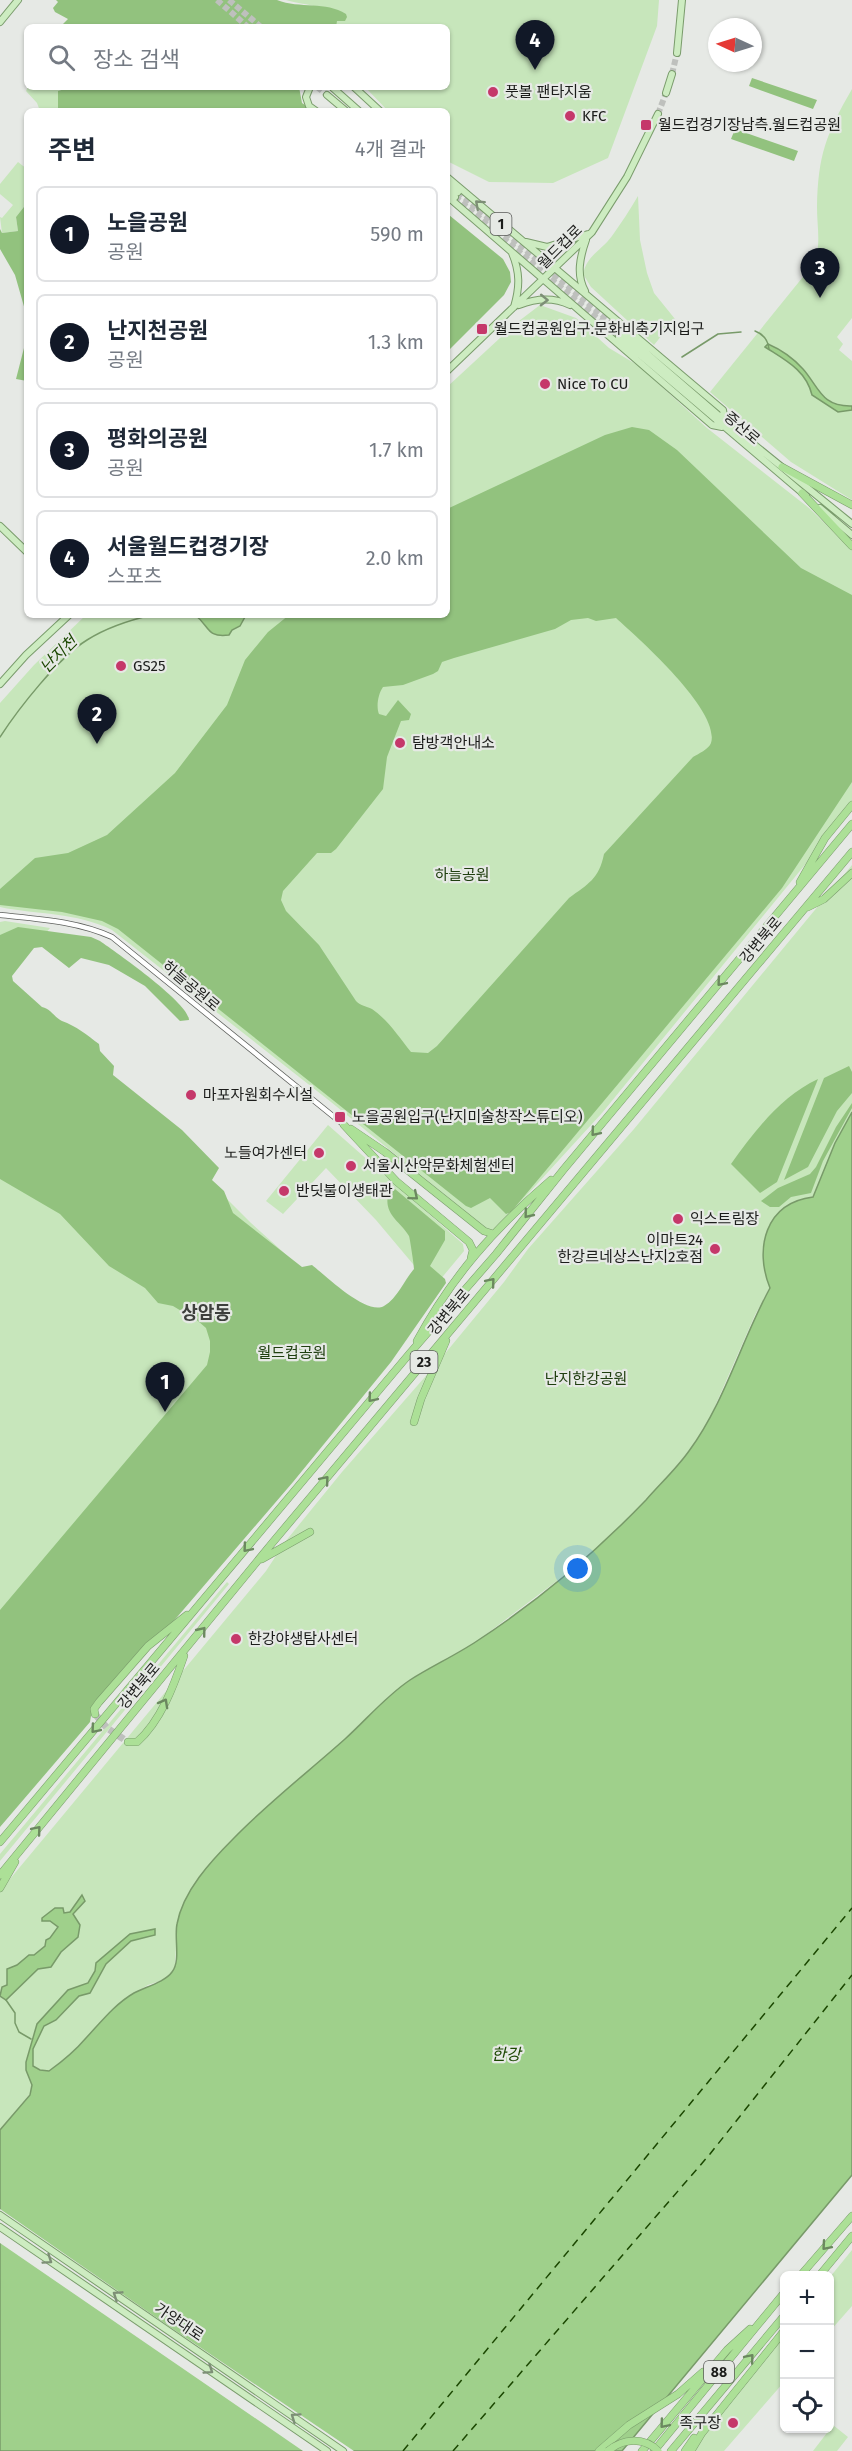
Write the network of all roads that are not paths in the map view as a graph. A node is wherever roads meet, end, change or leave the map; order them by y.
1 (18, 0) edge
2 (682, 0) edge
3 (0, 22) edge
4 (677, 53) tunnel mouth
5 (672, 74) tunnel mouth
6 (309, 90) edge
7 (335, 90) tunnel mouth
8 (357, 90) edge
9 (666, 93) tunnel mouth
10 (327, 95) tunnel mouth
11 (312, 108) edge
12 (342, 108) edge
13 (356, 108) edge
14 (377, 108) edge
15 (658, 114) tunnel mouth
16 (450, 180) edge
17 (450, 187) edge
18 (450, 192) edge
19 (450, 199) edge
20 (592, 232) junction
21 (517, 238) junction
22 (512, 251) junction
23 (556, 269) junction
24 (544, 280) junction
25 (588, 296) junction
26 (513, 307) junction
27 (576, 307) junction
28 (620, 335) tunnel mouth
29 (450, 368) edge
30 (724, 424) junction
31 (782, 467) junction
32 (802, 493) junction
33 (852, 505) edge
34 (852, 524) edge
35 (0, 526) edge
36 (852, 535) edge
37 (852, 546) edge
38 (24, 549) edge
39 (66, 618) edge
40 (0, 684) edge
41 (852, 804) edge
42 (852, 824) edge
43 (852, 852) edge
44 (852, 873) edge
45 (790, 900) junction
46 (804, 910) junction
47 (0, 915) edge
48 (344, 1125) junction
49 (383, 1150) junction
50 (376, 1161) junction
51 (564, 1169) junction
52 (493, 1234) junction
53 (471, 1259) junction
54 (450, 1331) junction
55 (410, 1353) junction
56 (414, 1422) dead end
57 (310, 1532) dead end
58 (257, 1562) junction
59 (200, 1604) junction
60 (186, 1650) junction
61 (95, 1714) dead end
62 (128, 1742) dead end
63 (0, 1842) edge
64 (26, 1844) junction
65 (0, 1875) edge
66 (0, 1888) edge
67 (0, 2214) edge
68 (852, 2216) edge
69 (0, 2227) edge
70 (852, 2236) edge
71 (804, 2271) edge
72 (823, 2271) edge
73 (780, 2298) edge
74 (761, 2320) junction
75 (780, 2321) edge
76 (780, 2336) edge
77 (727, 2350) junction
78 (719, 2412) junction
79 (327, 2451) edge
80 (343, 2451) edge
81 (599, 2451) edge
82 (608, 2451) edge
83 (642, 2451) edge
84 (656, 2451) edge
85 (671, 2451) edge
86 (685, 2451) edge
87 (691, 2451) edge

1 - 3 main road
2 - 4 main road
5 - 9 main road
6 - 11 main road
7 - 13 main road
8 - 14 main road
10 - 12 main road
15 - 20 main road, 월드컵로
21 -> 16 main road, 1
17 - 18 main road
19 - 22 main road, 1
20 - 21 main road
20 - 23 main road, 월드컵로
20 - 25 main road
21 - 23 main road, 1
22 - 24 main road, 1
22 - 26 main road
23 - 24 main road, 월드컵로
23 - 25 main road
24 - 26 main road, 월드컵로
24 - 27 main road
25 - 30 main road
26 -> 27 main road
26 - 29 main road, 월드컵로
27 - 30 main road
28 - 30 main road, 증산로
30 - 31 main road, 증산로
30 - 32 main road, 증산로
31 - 33 highway
31 - 34 main road, 증산로
32 - 36 main road, 증산로
32 - 37 highway
35 - 38 main road
39 - 40 main road
41 - 45 highway
42 - 45 highway, 강변북로 / 23
43 - 46 highway, 강변북로 / 23
44 - 46 highway
45 -> 51 highway, 강변북로 / 23
54 -> 46 highway, 강변북로 / 23
47 - 48 street, 하늘공원로
48 - 49 highway
48 - 50 highway
49 - 50 highway
49 - 52 highway
50 -> 53 highway
51 - 52 highway
51 -> 55 highway, 강변북로 / 23
52 - 53 highway
53 - 55 highway
54 - 56 highway
58 -> 54 highway, 강변북로 / 23
55 -> 59 highway, 강변북로 / 23
57 - 58 highway
60 -> 58 highway, 강변북로 / 23
59 - 61 highway
59 -> 63 highway, 강변북로 / 23
62 -> 60 highway
64 -> 60 highway, 강변북로 / 23
64 - 65 highway, 강변북로 / 23
64 - 66 highway
80 -> 67 main road, 가양대로
68 -> 71 highway
69 -> 79 main road, 가양대로
70 - 72 highway
73 - 74 highway, 88
74 - 77 highway
74 - 84 highway, 88
85 -> 75 highway, 88
76 - 78 highway
77 - 81 highway
77 -> 83 highway
78 - 86 highway
78 - 87 highway
82 - 84 highway, bridge

